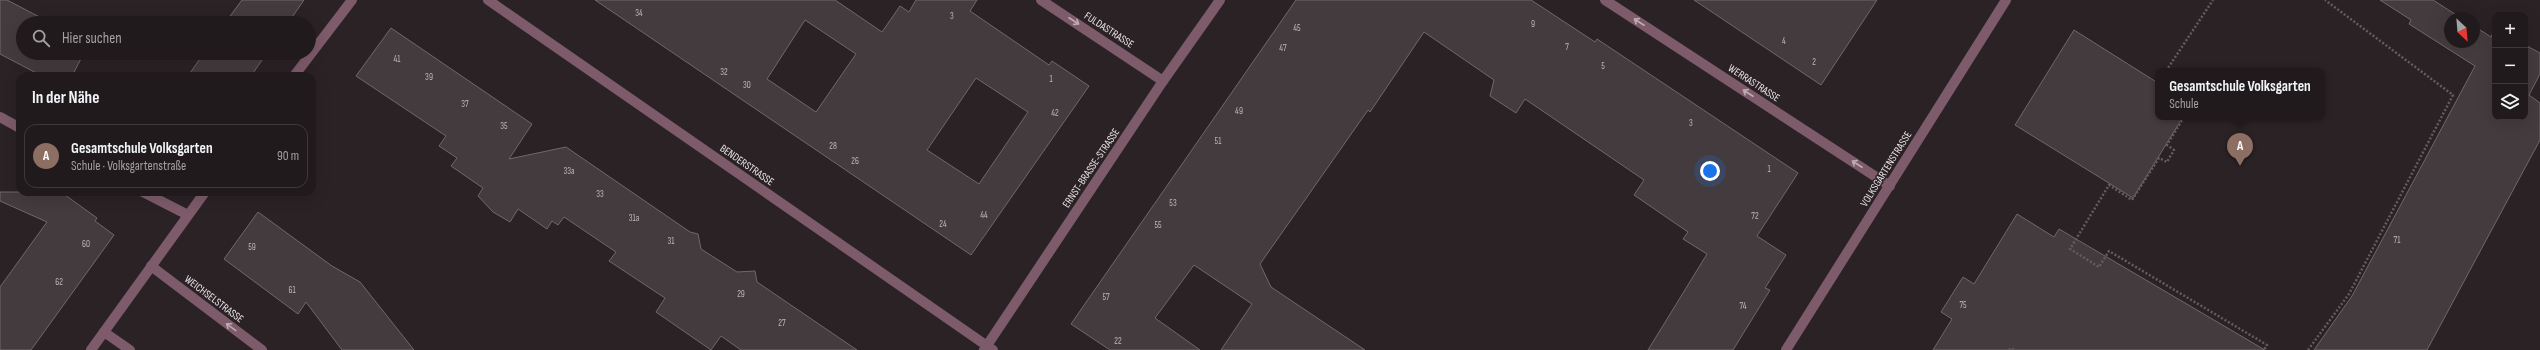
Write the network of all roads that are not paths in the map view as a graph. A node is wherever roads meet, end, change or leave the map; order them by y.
1 (352, 0) edge
2 (488, 0) edge
3 (1041, 0) edge
4 (1220, 0) edge
5 (1604, 0) edge
6 (2006, 0) edge
7 (316, 47) edge
8 (306, 60) edge
9 (297, 72) edge
10 (1163, 80) junction
11 (0, 117) edge
12 (16, 126) edge
13 (1890, 186) junction
14 (152, 196) edge
15 (202, 196) edge
16 (188, 215) junction
17 (151, 266) junction
18 (104, 332) junction
19 (988, 349) edge
20 (91, 350) edge
21 (130, 350) edge
22 (262, 350) edge
23 (1786, 350) edge

1 - 7 street
2 - 19 street, BENDERSTRASSE
3 -> 10 street, FULDASTRASSE
4 - 10 street, ERNST-BRASSE-STRASSE
13 -> 5 street, WERRASTRASSE
6 - 13 street, VOLKSGARTENSTRASSE
8 - 9 street
10 - 19 street, ERNST-BRASSE-STRASSE
11 - 12 street
13 - 23 street, VOLKSGARTENSTRASSE
14 - 16 street
15 - 16 street
16 - 17 street
17 - 18 street
22 -> 17 street, WEICHSELSTRASSE
18 - 20 street
18 - 21 street

